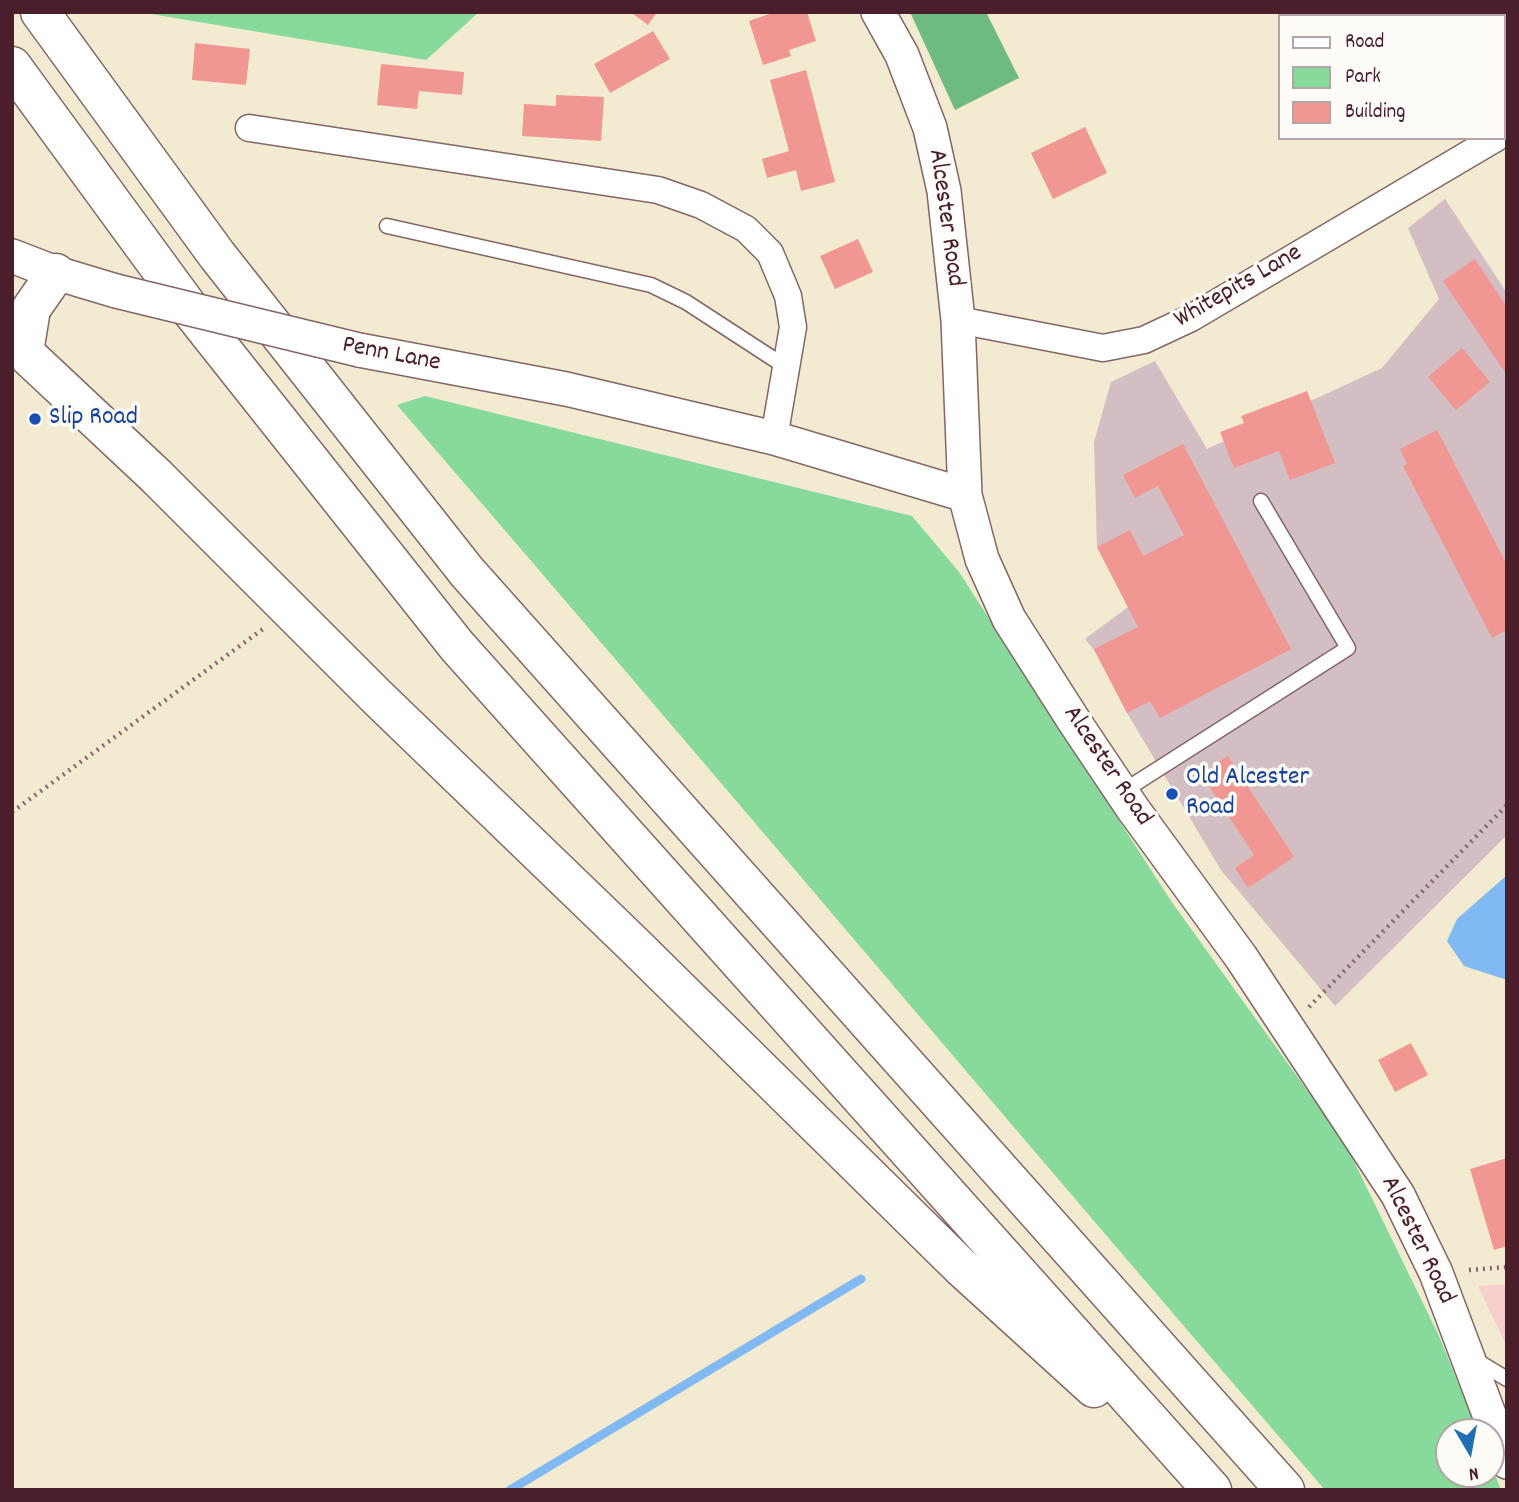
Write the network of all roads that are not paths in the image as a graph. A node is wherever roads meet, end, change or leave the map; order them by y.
1 (40, 12) edge
2 (878, 12) edge
3 (12, 66) edge
4 (249, 128) dead end
5 (1493, 140) edge
6 (387, 226) dead end
7 (12, 256) edge
8 (56, 273) junction
9 (958, 320) junction
10 (18, 347) edge
11 (786, 367) junction
12 (774, 438) junction
13 (965, 495) junction
14 (1261, 501) dead end
15 (1122, 792) junction
16 (1466, 1354) junction
17 (1507, 1379) edge
18 (1507, 1462) edge
19 (1210, 1490) edge
20 (1285, 1490) edge

1 - 20 highway
2 - 9 street, Alcester Road
3 - 19 highway
4 - 11 street
5 - 9 street, Whitepits Lane
6 - 11 lane
7 - 8 street, Penn Lane
8 - 10 highway
8 - 12 street, Penn Lane, bridge
9 - 13 street, Alcester Road
10 - 19 highway
11 - 12 street
12 - 13 street, Penn Lane
13 - 15 street, Alcester Road
14 - 15 lane
15 - 16 street, Alcester Road
16 - 17 lane
16 - 18 street, Alcester Road

